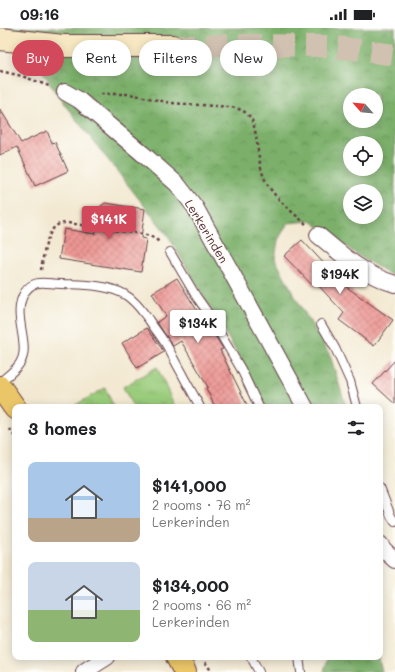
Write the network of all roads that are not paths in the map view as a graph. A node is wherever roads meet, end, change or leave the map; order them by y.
1 (0, 40) edge
2 (139, 46) edge
3 (72, 96) road end
4 (318, 235) road end
5 (170, 252) road end
6 (395, 284) edge
7 (321, 324) dead end
8 (0, 382) edge
9 (0, 387) edge
10 (12, 404) edge
11 (198, 404) edge
12 (258, 404) edge
13 (303, 404) edge
14 (356, 404) edge
15 (383, 496) edge
16 (395, 522) edge
17 (383, 548) edge
18 (395, 560) edge
19 (102, 660) edge
20 (179, 660) edge
21 (253, 660) edge
22 (299, 660) edge
23 (84, 672) edge
24 (185, 672) edge
25 (259, 672) edge
26 (301, 672) edge

1 - 2 main road
3 - 13 street, Lerkerinden
4 - 6 street
5 - 12 lane
7 - 14 lane
8 - 11 lane
9 - 10 main road
15 - 16 lane
17 - 18 street
19 - 23 street
20 - 24 main road
21 - 25 lane
22 - 26 lane

